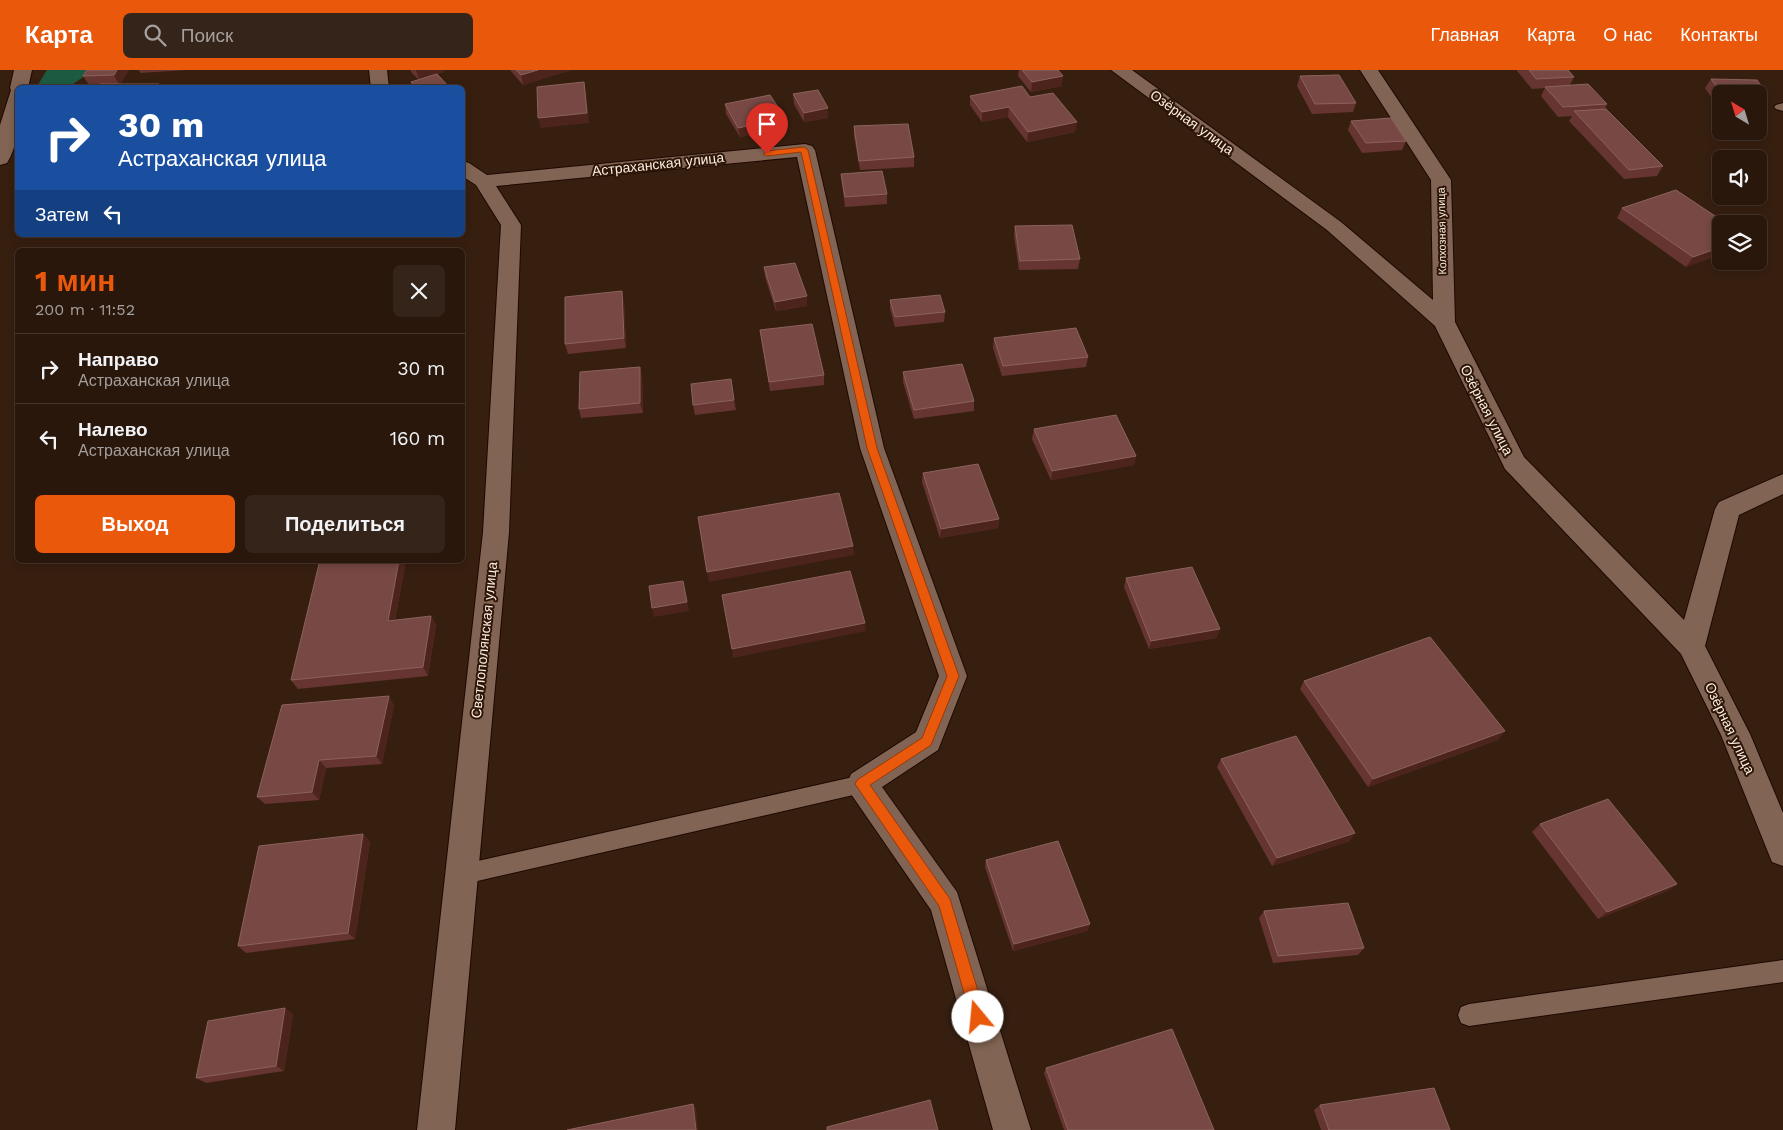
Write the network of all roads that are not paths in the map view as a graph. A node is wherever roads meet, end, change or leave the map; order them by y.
1 (23, 70) edge
2 (378, 70) edge
3 (1120, 70) edge
4 (1369, 70) edge
5 (20, 85) edge
6 (380, 85) edge
7 (15, 105) edge
8 (0, 159) edge
9 (473, 174) edge
10 (1444, 322) junction
11 (1783, 483) edge
12 (1692, 646) junction
13 (862, 784) junction
14 (1783, 851) edge
15 (460, 876) junction
16 (1783, 971) edge
17 (1469, 1015) dead end
18 (436, 1130) edge
19 (1012, 1130) edge

1 - 5 street
2 - 6 street
3 - 10 street, Озёрная улица
4 - 10 street, Колхозная улица
7 - 8 street
9 - 13 street, Астраханская улица
9 - 15 street, Светлополянская улица
10 - 12 street, Озёрная улица
11 - 12 street
12 - 14 street, Озёрная улица
13 - 15 lane
13 - 19 street
15 - 18 street, Светлополянская улица
16 - 17 lane

